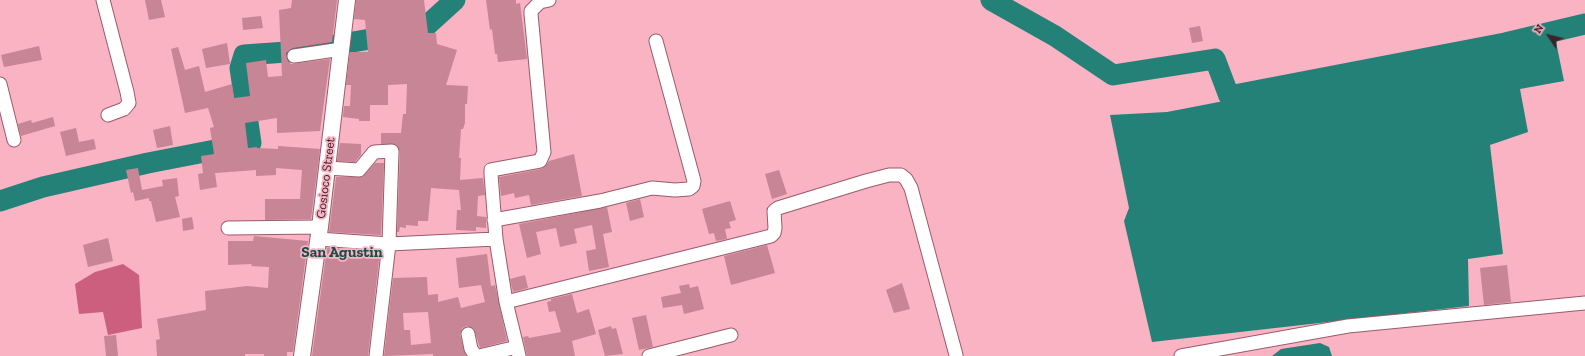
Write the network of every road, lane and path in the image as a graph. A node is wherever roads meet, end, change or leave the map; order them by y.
1 (103, 0) edge
2 (347, 0) edge
3 (549, 0) edge
4 (656, 41) dead end
5 (342, 45) junction
6 (294, 56) dead end
7 (0, 84) edge
8 (108, 115) dead end
9 (14, 140) dead end
10 (327, 168) junction
11 (494, 220) junction
12 (228, 228) dead end
13 (319, 233) junction
14 (496, 240) junction
15 (389, 244) junction
16 (506, 302) junction
17 (1585, 303) edge
18 (468, 334) dead end
19 (731, 335) dead end
20 (518, 351) edge
21 (956, 355) dead end
22 (302, 356) edge
23 (376, 356) edge
24 (476, 356) edge
25 (480, 356) edge
26 (649, 356) edge
27 (1181, 356) edge

1 - 8 street
2 - 5 street, Gosioco Street
3 - 11 street
4 - 11 street
5 - 6 street
5 - 10 street, Gosioco Street
7 - 9 street
10 - 13 street, Gosioco Street
10 - 15 street
11 - 14 street
12 - 13 street
13 - 15 street
13 - 22 street, Gosioco Street
14 - 15 street
14 - 16 street
15 - 23 street
16 - 20 street
16 - 21 street
17 - 27 street
18 - 24 street
19 - 26 street
20 - 25 street

